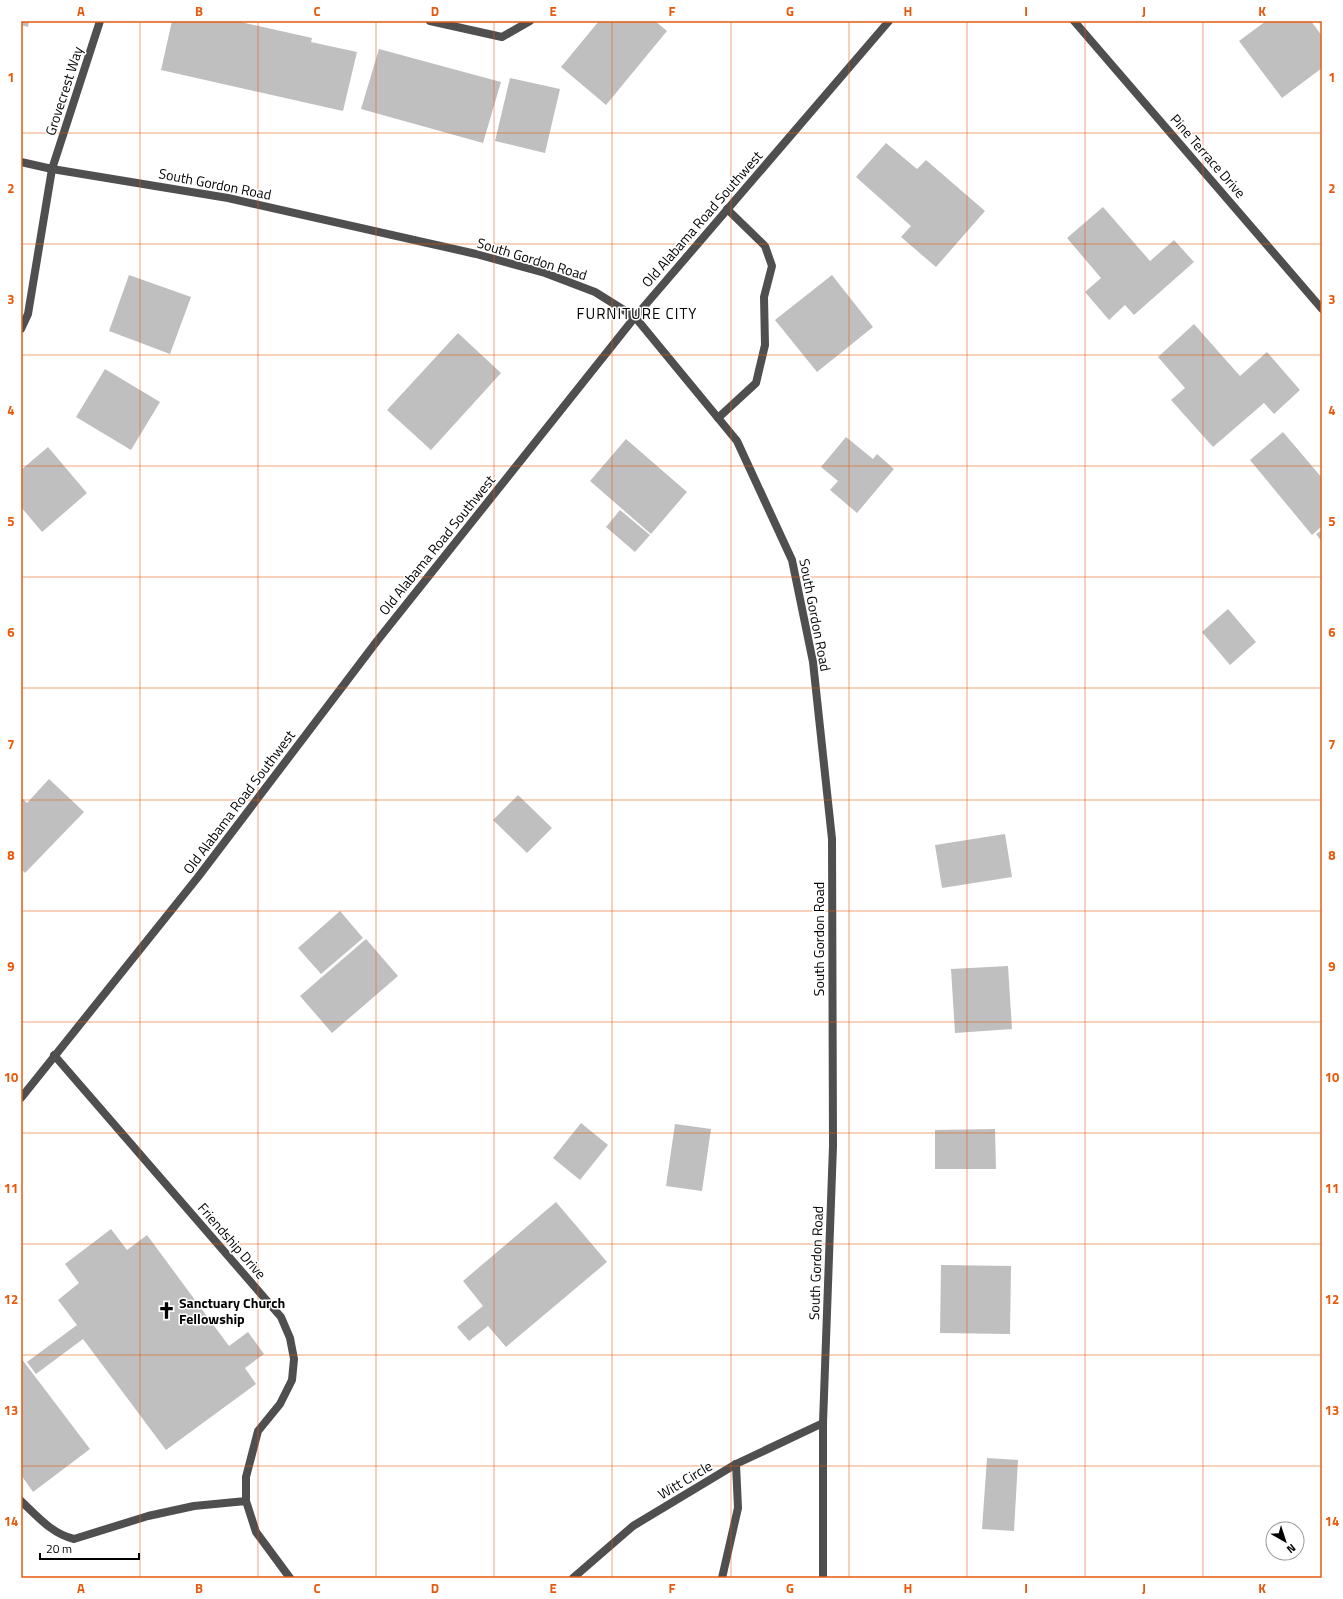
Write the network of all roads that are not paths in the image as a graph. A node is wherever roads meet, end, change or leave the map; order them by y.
1 (100, 21) edge
2 (430, 21) edge
3 (530, 21) edge
4 (889, 21) edge
5 (1074, 21) edge
6 (21, 162) edge
7 (52, 169) junction
8 (727, 209) junction
9 (1322, 309) edge
10 (635, 317) junction
11 (21, 328) edge
12 (718, 418) junction
13 (54, 1055) junction
14 (21, 1098) edge
15 (822, 1423) junction
16 (736, 1464) junction
17 (21, 1501) edge
18 (246, 1501) junction
19 (290, 1578) edge
20 (573, 1578) edge
21 (722, 1578) edge
22 (823, 1578) edge

1 - 7 street, Grovecrest Way
2 - 3 street
4 - 8 street, Old Alabama Road Southwest
5 - 9 street, Pine Terrace Drive
6 - 7 street, South Gordon Road
7 - 10 street, South Gordon Road
7 - 11 street, Grovecrest Way
8 - 10 street, Old Alabama Road Southwest
8 - 12 street
10 - 12 street, South Gordon Road
10 - 13 street, Old Alabama Road Southwest
12 - 15 street, South Gordon Road
13 - 14 street, Old Alabama Road Southwest
13 - 18 street, Friendship Drive
15 - 16 street, Witt Circle
15 - 22 street, South Gordon Road
16 - 20 street, Witt Circle
16 - 21 street
17 - 18 street
18 - 19 street, Friendship Drive

